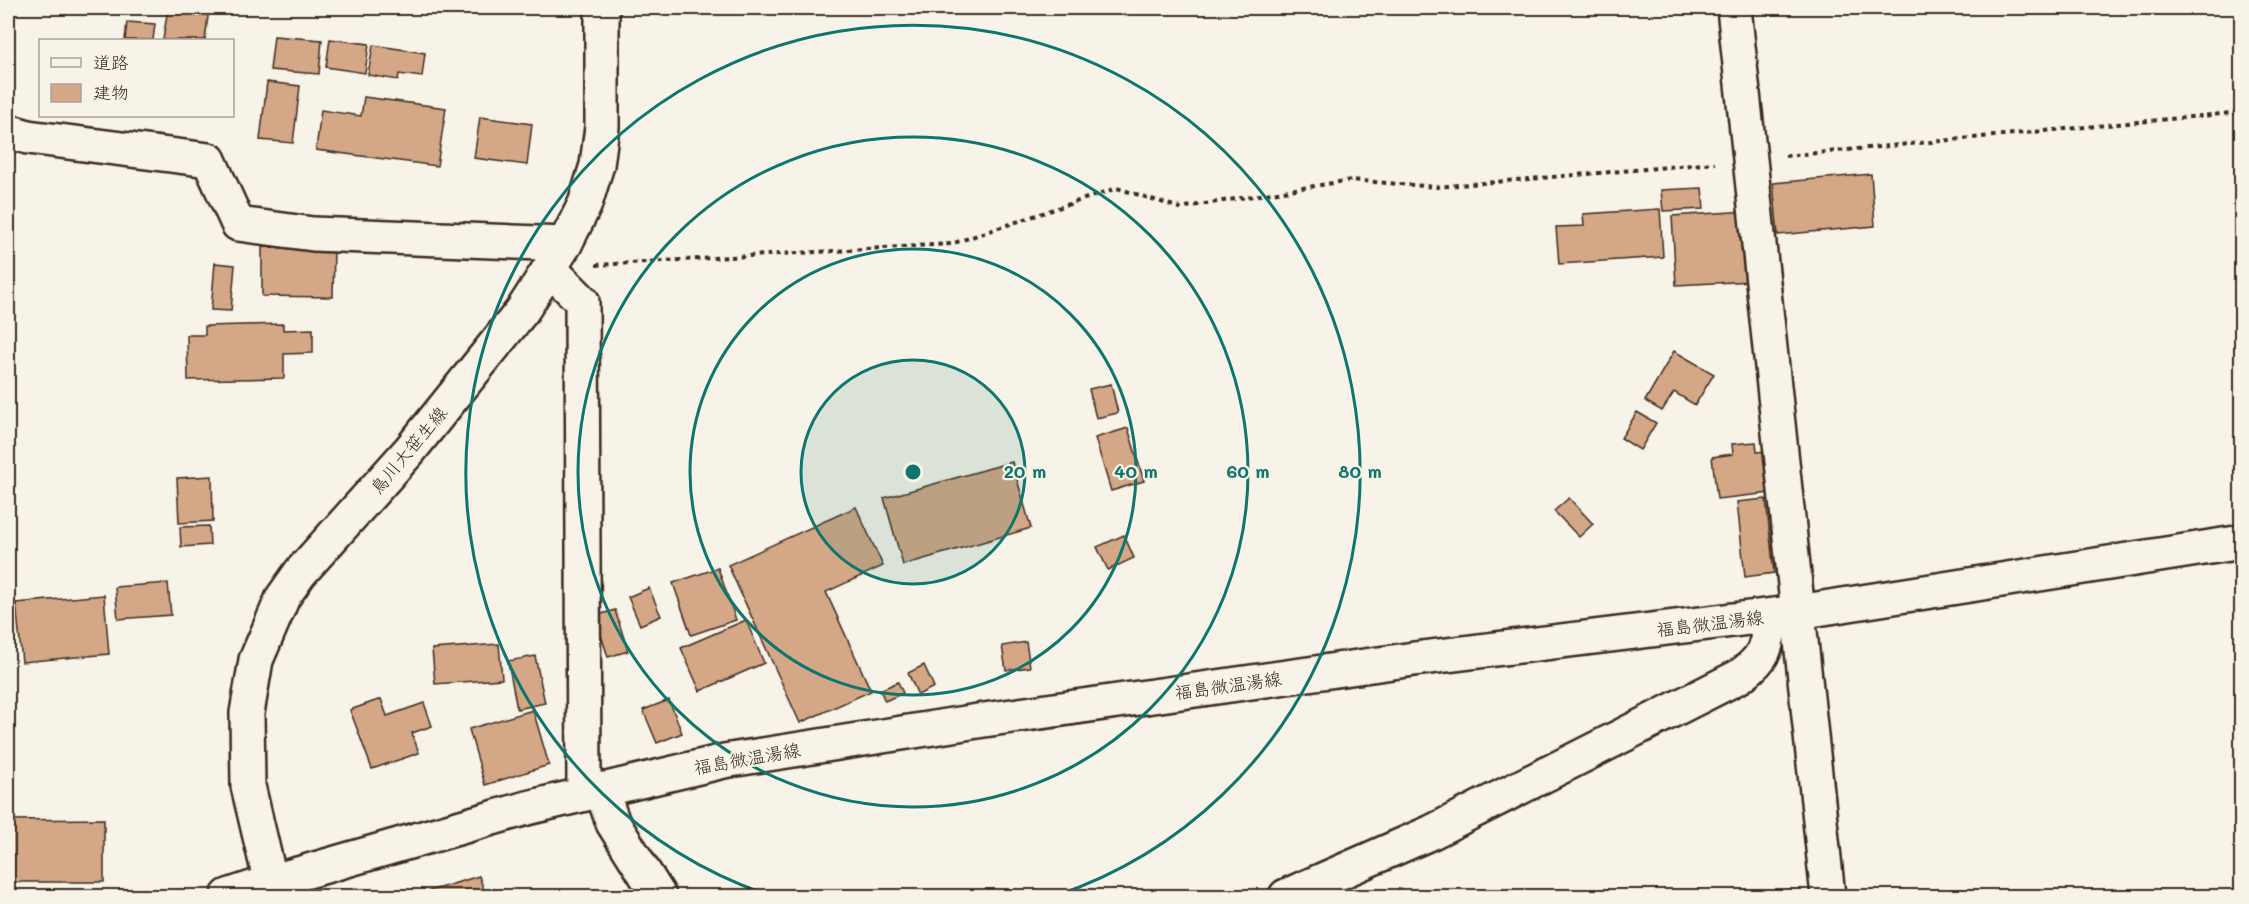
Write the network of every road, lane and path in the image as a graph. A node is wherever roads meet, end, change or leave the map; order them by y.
1 (602, 8) edge
2 (1734, 8) edge
3 (2241, 112) edge
4 (8, 131) edge
5 (1750, 160) junction
6 (557, 256) junction
7 (2241, 542) edge
8 (1784, 614) junction
9 (592, 791) junction
10 (272, 889) edge
11 (228, 897) edge
12 (659, 897) edge
13 (1286, 897) edge
14 (1828, 897) edge

1 - 6 street, 鳥川大笹生線
2 - 5 street
3 - 5 path
4 - 6 street
5 - 6 path
5 - 8 street
6 - 9 street
6 - 10 street, 鳥川大笹生線
7 - 8 street, 福島微温湯線
8 - 9 street, 福島微温湯線
8 - 13 street
8 - 14 street
9 - 10 street, 福島微温湯線
9 - 12 street
10 - 11 street, 福島微温湯線

